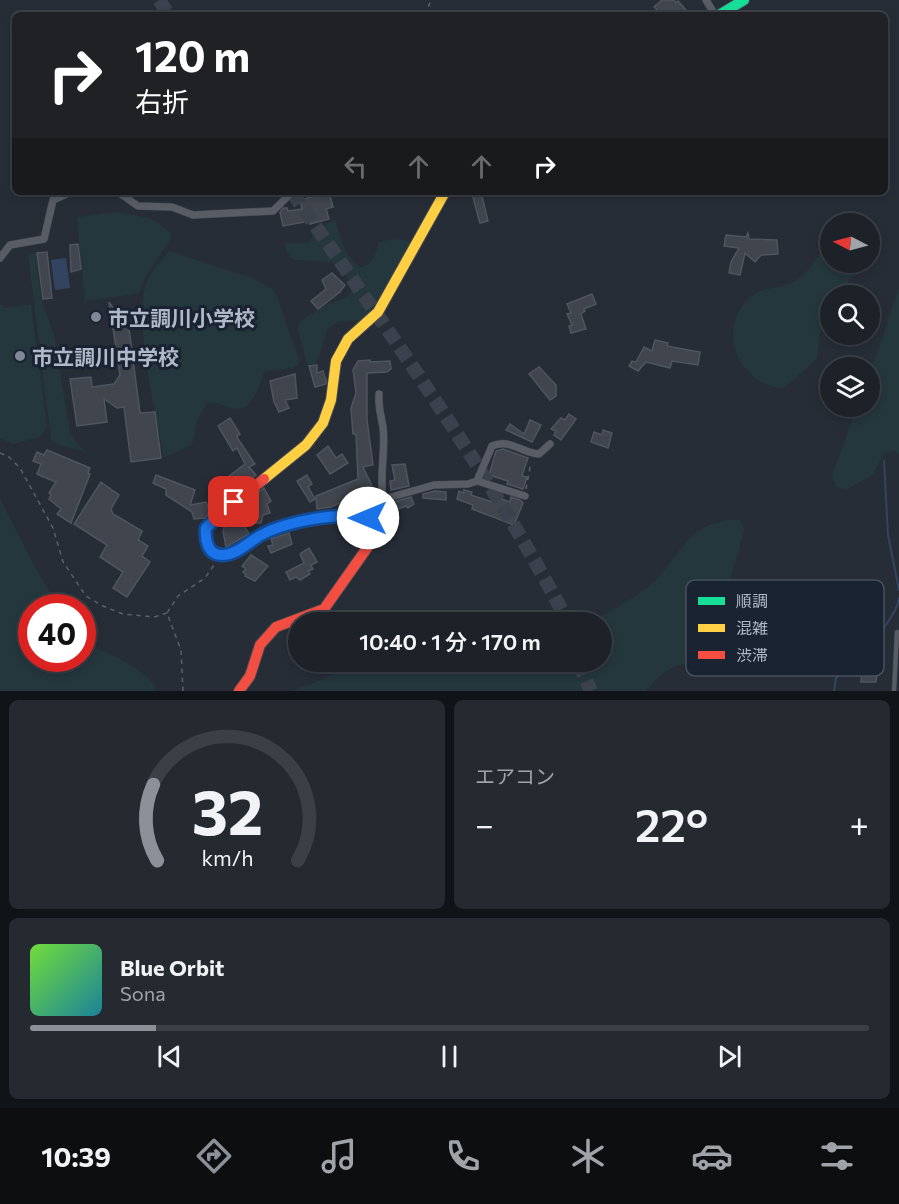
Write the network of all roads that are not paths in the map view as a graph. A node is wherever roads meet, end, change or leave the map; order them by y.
1 (744, 0) edge
2 (722, 12) edge
3 (65, 195) edge
4 (122, 195) edge
5 (289, 195) edge
6 (443, 195) edge
7 (0, 258) edge
8 (379, 394) dead end
9 (550, 444) dead end
10 (477, 481) junction
11 (525, 496) road end
12 (383, 500) junction
13 (368, 518) junction
14 (897, 632) dead end
15 (239, 691) edge
16 (894, 691) edge

1 - 2 street
3 - 7 street
4 - 5 street
6 - 13 street
8 - 12 street
9 - 10 street
10 - 11 street
10 - 12 street
12 - 13 street
13 - 15 street
14 - 16 lane

